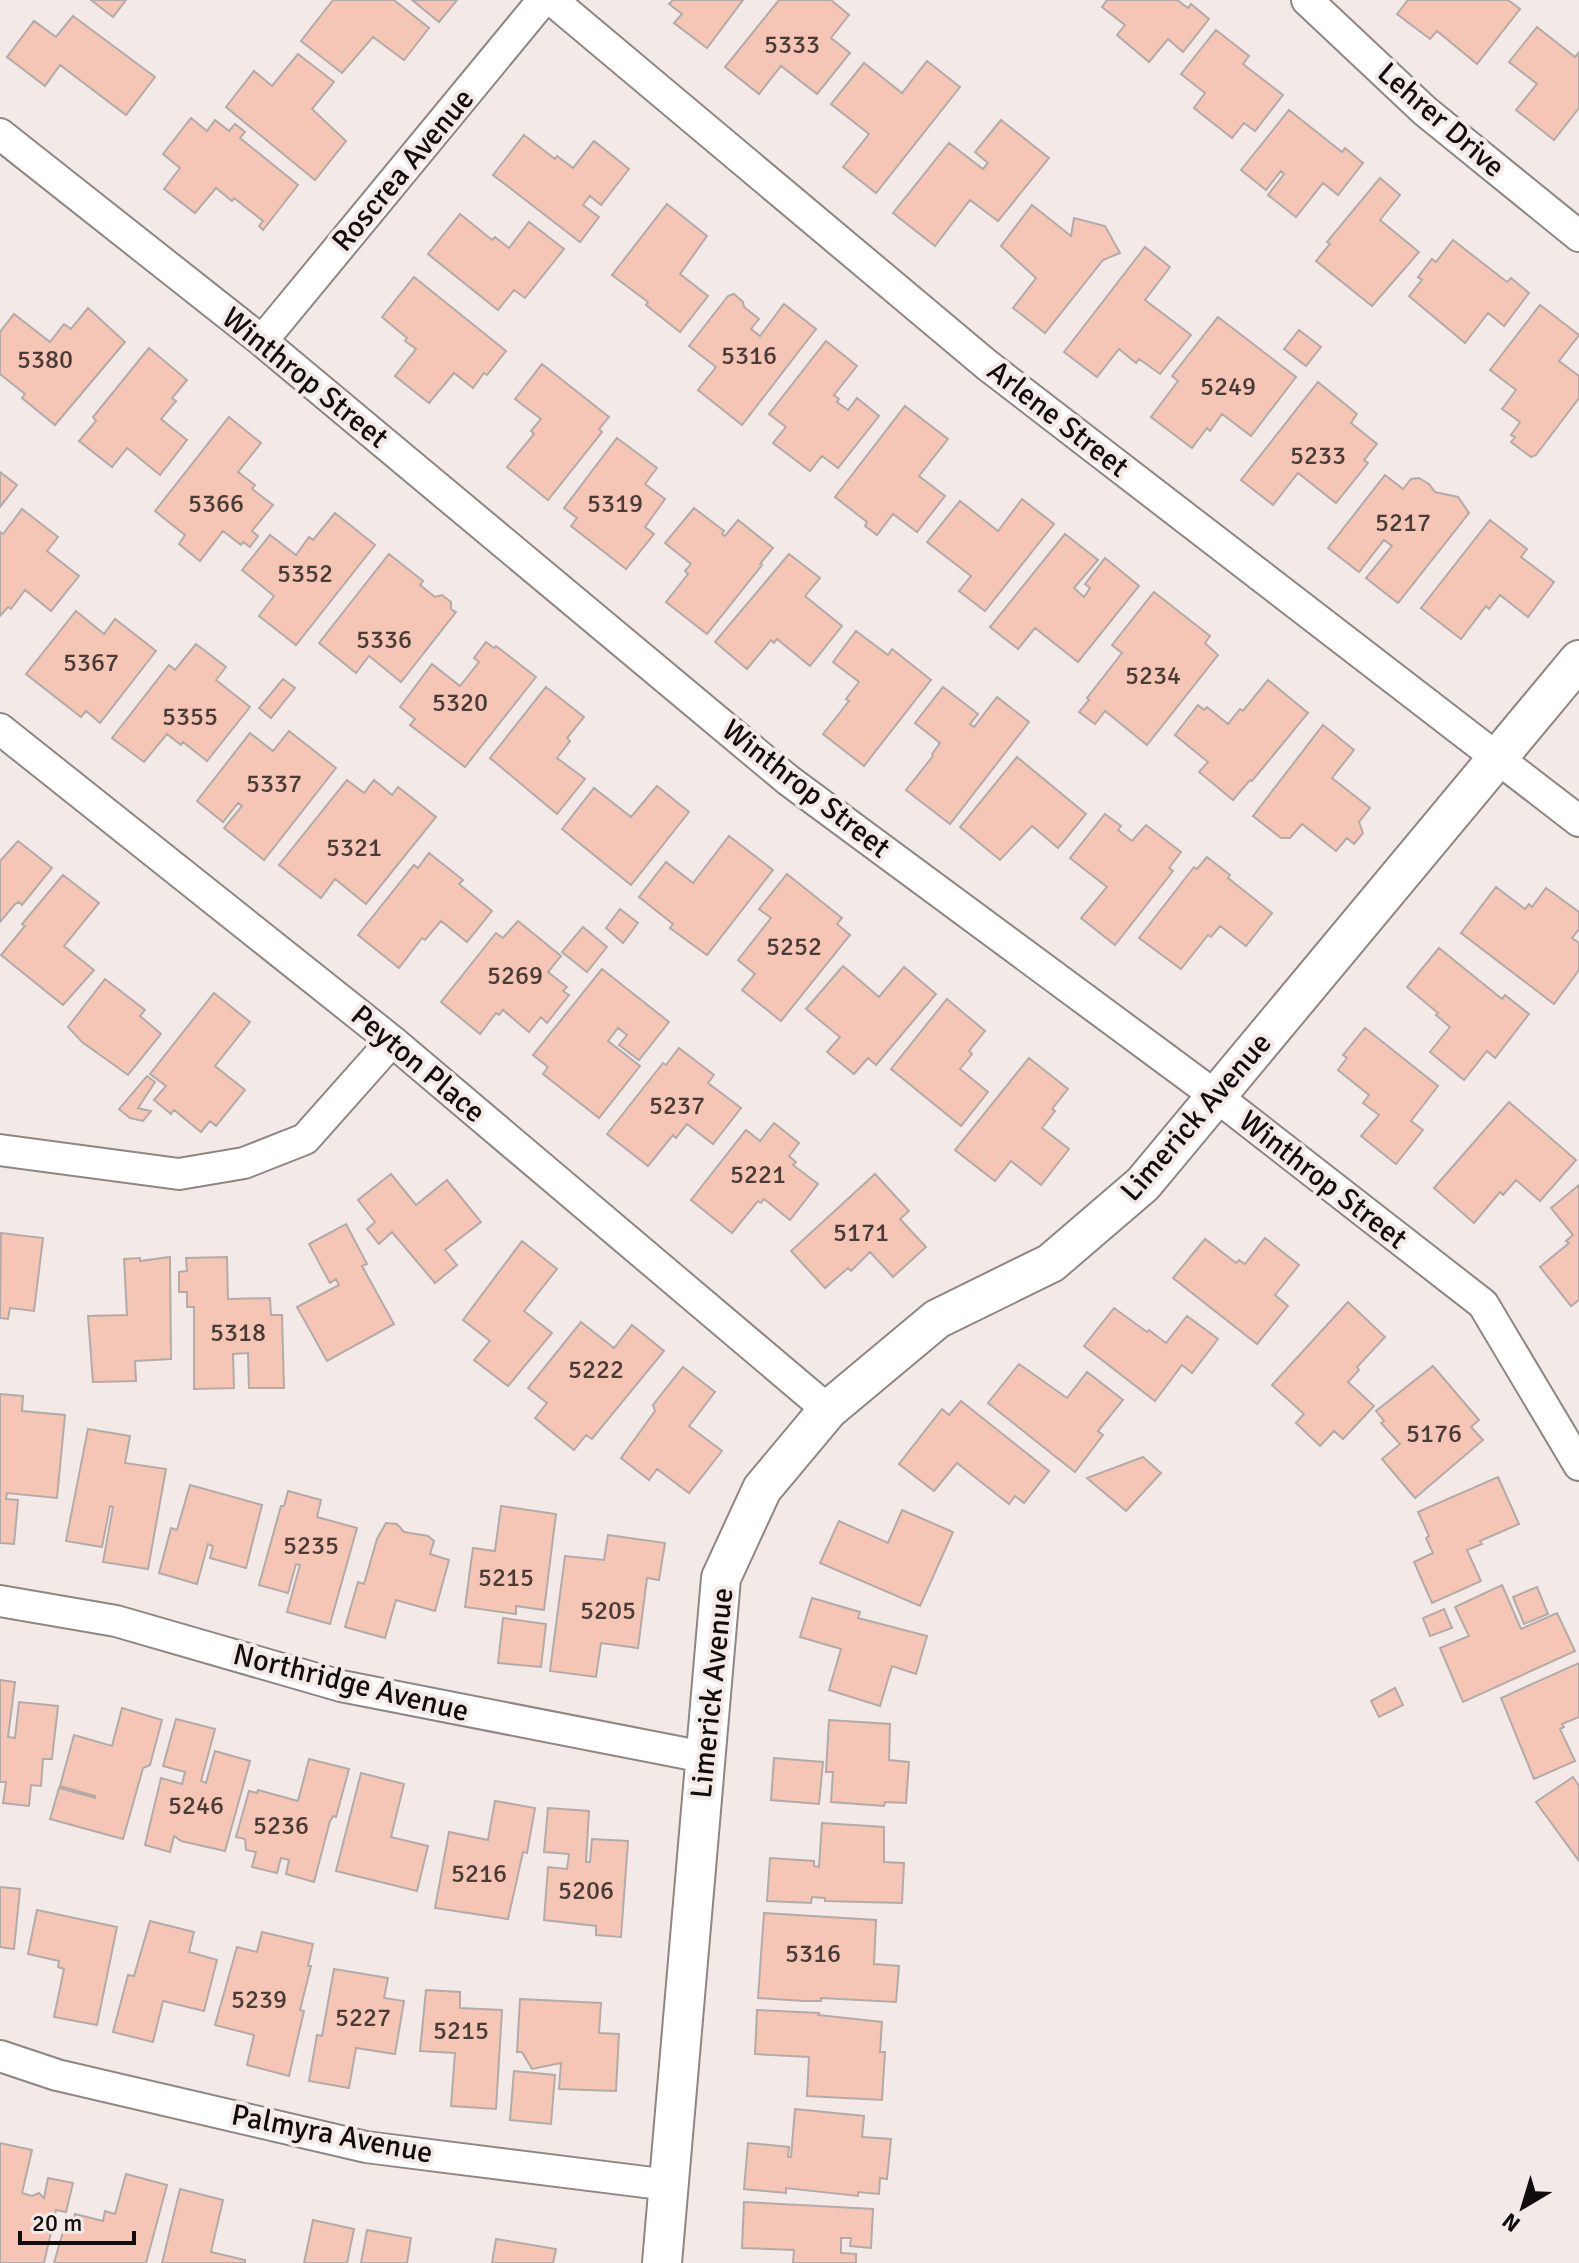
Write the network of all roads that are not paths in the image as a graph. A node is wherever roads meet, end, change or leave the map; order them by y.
1 (543, 0) edge
2 (552, 0) edge
3 (1307, 0) edge
4 (0, 134) edge
5 (1579, 236) edge
6 (262, 341) junction
7 (1579, 660) edge
8 (0, 729) edge
9 (1499, 759) junction
10 (1579, 821) edge
11 (392, 1041) junction
12 (1217, 1097) junction
13 (0, 1150) edge
14 (828, 1410) junction
15 (1579, 1465) edge
16 (0, 1601) edge
17 (704, 1757) junction
18 (0, 2056) edge
19 (669, 2185) junction
20 (662, 2263) edge

1 - 6 street, Roscrea Avenue
2 - 9 street, Arlene Street
3 - 5 street, Lehrer Drive
4 - 6 street, Winthrop Street
6 - 12 street, Winthrop Street
7 - 9 street, Limerick Avenue
8 - 11 street, Peyton Place
9 - 10 street, Arlene Street
9 - 12 street, Limerick Avenue
11 - 13 street
11 - 14 street, Peyton Place
12 - 14 street, Limerick Avenue
12 - 15 street, Winthrop Street
14 - 17 street, Limerick Avenue
16 - 17 street, Northridge Avenue
17 - 19 street, Limerick Avenue
18 - 19 street, Palmyra Avenue
19 - 20 street, Limerick Avenue

